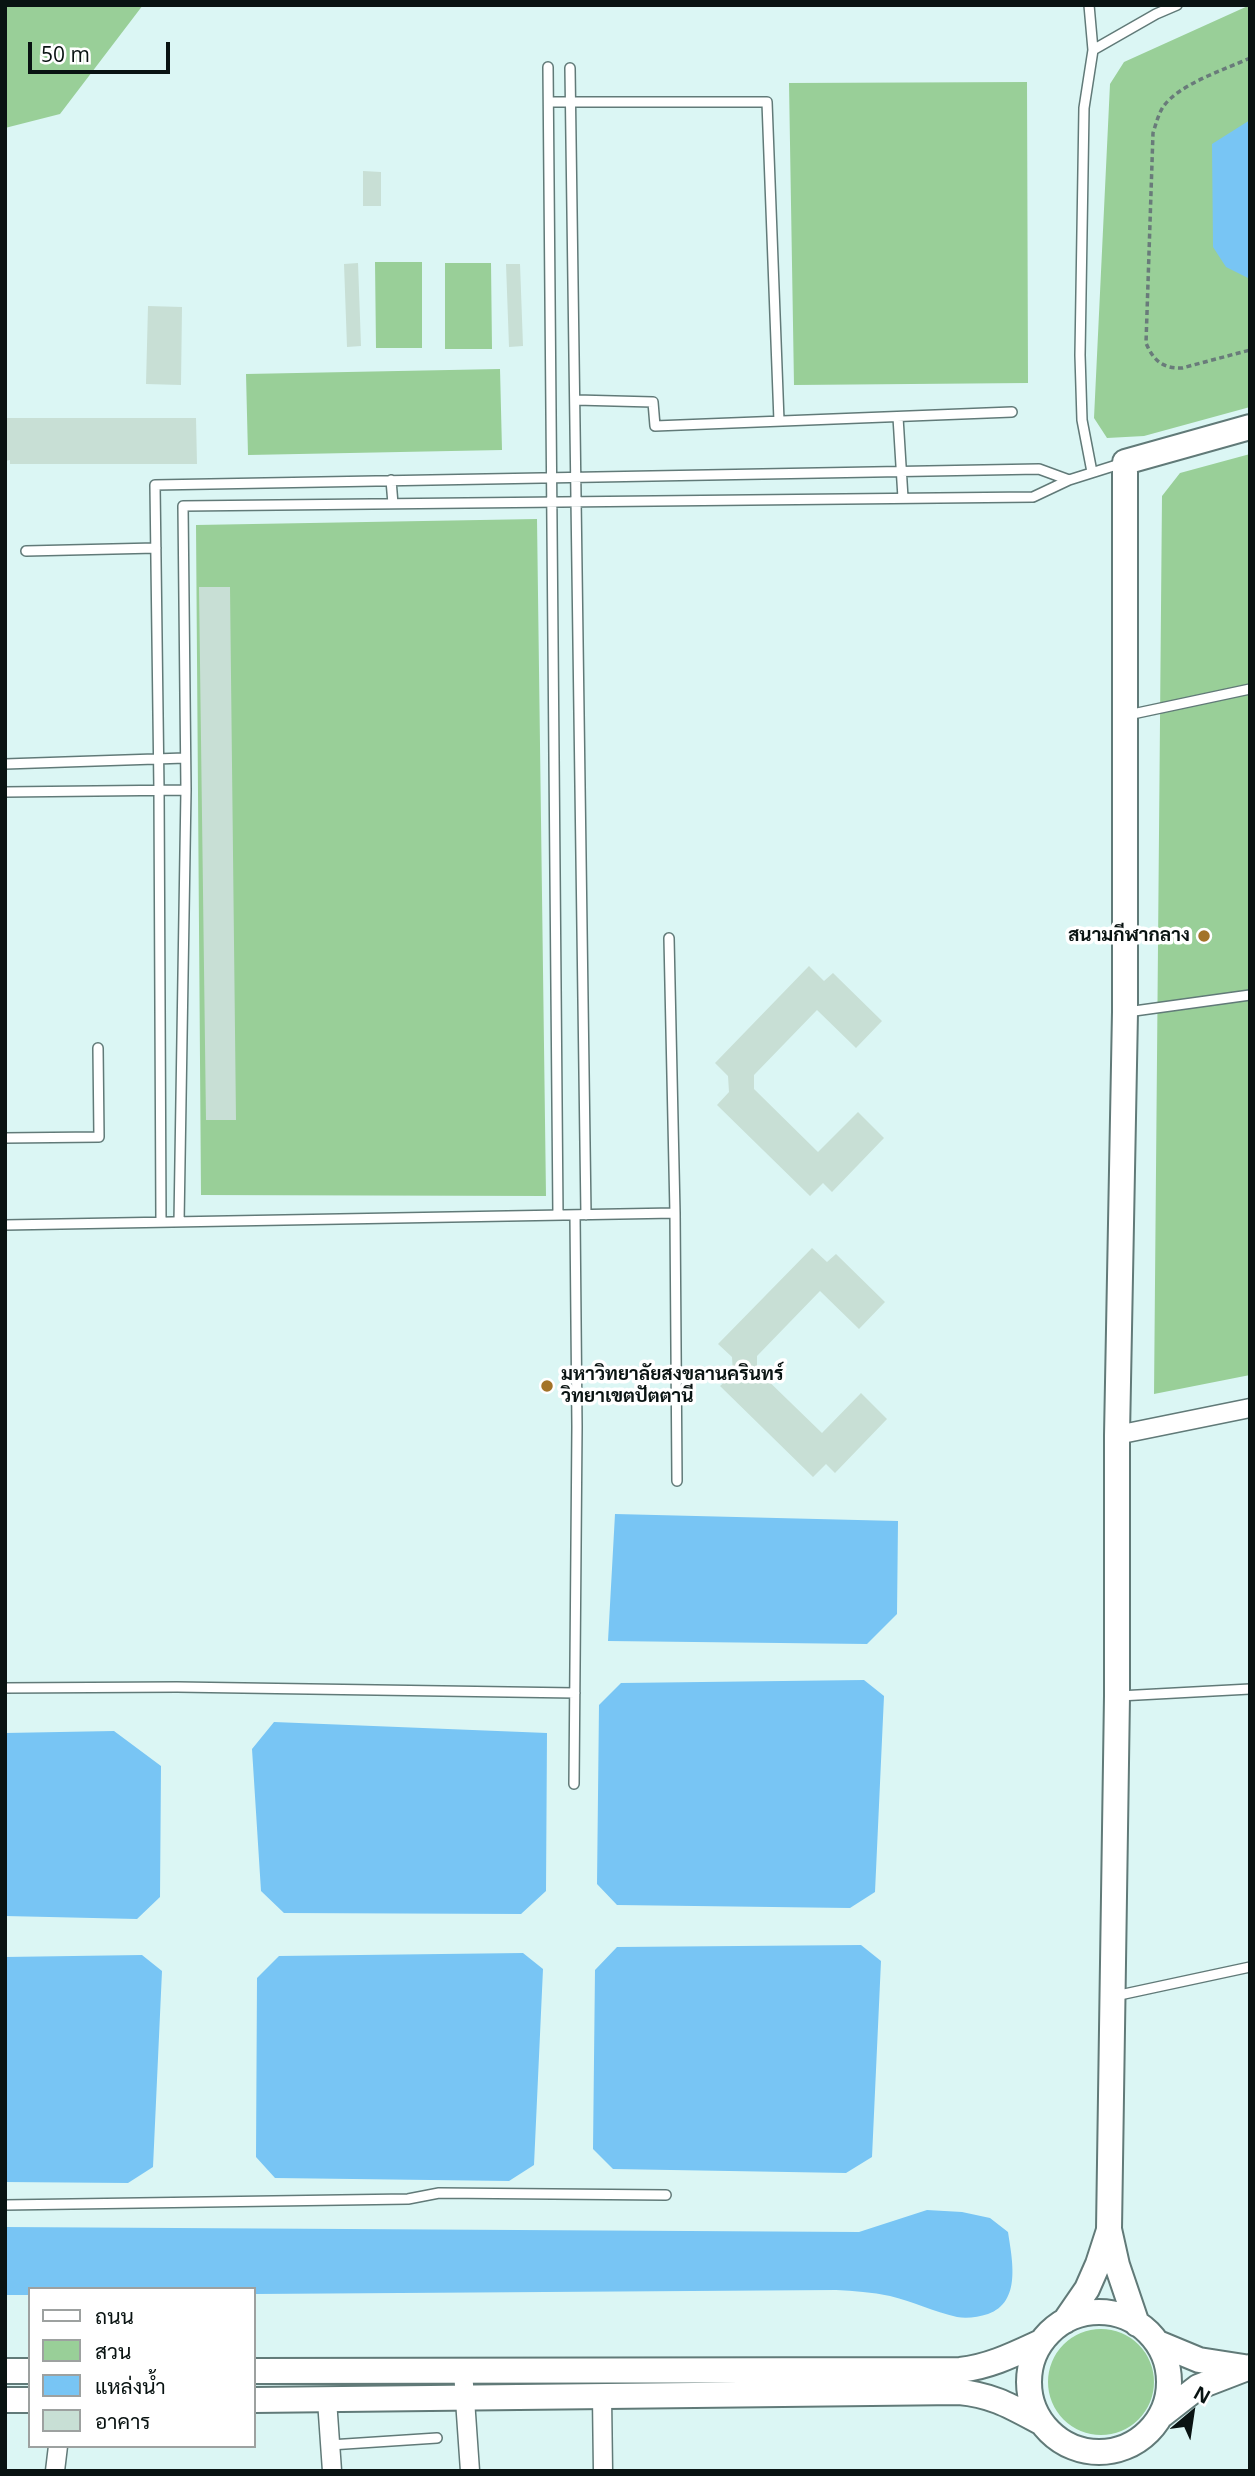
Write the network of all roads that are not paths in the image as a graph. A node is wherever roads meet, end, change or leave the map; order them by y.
1 (1089, 5) edge
2 (1177, 5) edge
3 (1155, 10) edge
4 (1093, 50) junction
5 (548, 67) dead end
6 (570, 68) dead end
7 (549, 102) junction
8 (571, 102) junction
9 (576, 400) junction
10 (1012, 412) dead end
11 (898, 417) junction
12 (779, 422) junction
13 (1250, 427) edge
14 (1125, 462) junction
15 (903, 471) junction
16 (1092, 472) junction
17 (553, 477) junction
18 (577, 477) junction
19 (391, 480) junction
20 (1069, 480) junction
21 (903, 498) junction
22 (553, 502) junction
23 (577, 502) junction
24 (393, 504) junction
25 (156, 548) junction
26 (26, 551) dead end
27 (1250, 689) edge
28 (1126, 715) junction
29 (185, 758) junction
30 (159, 759) junction
31 (5, 764) edge
32 (159, 790) junction
33 (186, 790) junction
34 (5, 792) edge
35 (669, 938) dead end
36 (1250, 995) edge
37 (1125, 1012) junction
38 (98, 1048) dead end
39 (5, 1138) edge
40 (675, 1213) junction
41 (586, 1214) junction
42 (558, 1215) junction
43 (575, 1215) junction
44 (161, 1222) junction
45 (179, 1222) junction
46 (5, 1225) edge
47 (1250, 1408) edge
48 (1117, 1435) junction
49 (677, 1481) dead end
50 (5, 1688) edge
51 (1250, 1689) edge
52 (575, 1693) junction
53 (1118, 1696) junction
54 (574, 1784) dead end
55 (1250, 1967) edge
56 (1113, 1997) junction
57 (666, 2195) dead end
58 (5, 2205) edge
59 (1109, 2229) junction
60 (1065, 2321) junction
61 (1137, 2323) junction
62 (1041, 2342) junction
63 (1158, 2343) junction
64 (1248, 2367) edge
65 (5, 2371) edge
66 (28, 2371) edge
67 (256, 2371) edge
68 (463, 2371) junction
69 (602, 2397) junction
70 (466, 2399) junction
71 (5, 2400) edge
72 (28, 2400) edge
73 (256, 2400) edge
74 (327, 2400) junction
75 (1162, 2415) junction
76 (1049, 2430) junction
77 (437, 2438) dead end
78 (1135, 2442) junction
79 (330, 2445) junction
80 (58, 2448) edge
81 (55, 2471) edge
82 (332, 2471) edge
83 (470, 2471) edge
84 (603, 2471) edge
85 (1085, 2471) edge
86 (1116, 2471) edge

1 - 4 lane
2 - 3 lane
3 - 4 lane
4 - 16 lane
5 - 7 lane
6 - 8 lane
7 - 8 lane
7 - 17 lane
8 - 9 lane
8 - 12 lane
9 - 12 lane
9 - 18 lane
10 - 11 lane
11 - 12 lane
11 - 15 lane
13 - 14 main road
14 - 16 lane
14 - 28 main road
15 - 18 lane
15 - 20 lane
15 - 21 lane
16 - 20 lane
17 - 18 lane
17 - 19 lane
17 - 22 lane
18 - 23 lane
19 - 24 lane
19 - 25 lane
20 - 21 lane
21 - 23 lane
22 - 23 lane
22 - 24 lane
22 - 42 lane
23 - 41 lane
24 - 29 lane
25 - 26 lane
25 - 30 lane
27 - 28 lane
28 - 37 main road
29 - 30 lane
29 - 33 lane
30 - 31 lane
30 - 32 lane
32 - 33 lane
32 - 34 lane
32 - 44 lane
33 - 45 lane
35 - 40 lane
36 - 37 lane
37 - 48 main road
38 - 39 lane
40 - 41 lane
40 - 49 lane
41 - 43 lane
42 - 43 lane
42 - 45 lane
43 - 52 lane
44 - 45 lane
44 - 46 lane
47 - 48 street
48 - 53 main road
50 - 52 lane
51 - 53 lane
52 - 54 lane
53 - 56 main road
55 - 56 lane
56 - 59 main road
57 - 58 lane
59 - 60 main road
59 - 61 main road
60 - 61 main road
60 - 62 main road
61 - 63 main road
62 - 68 main road
62 - 76 main road
63 - 64 main road
63 - 75 main road
64 - 75 main road
65 - 66 main road
67 - 68 main road
68 - 70 street
69 - 70 main road
69 - 76 main road
69 - 84 street
70 - 74 main road
70 - 83 street
71 - 72 main road
73 - 74 main road
74 - 79 street
75 - 78 main road
76 - 78 main road
76 - 85 main road
77 - 79 lane
78 - 86 main road
79 - 82 street
80 - 81 street

